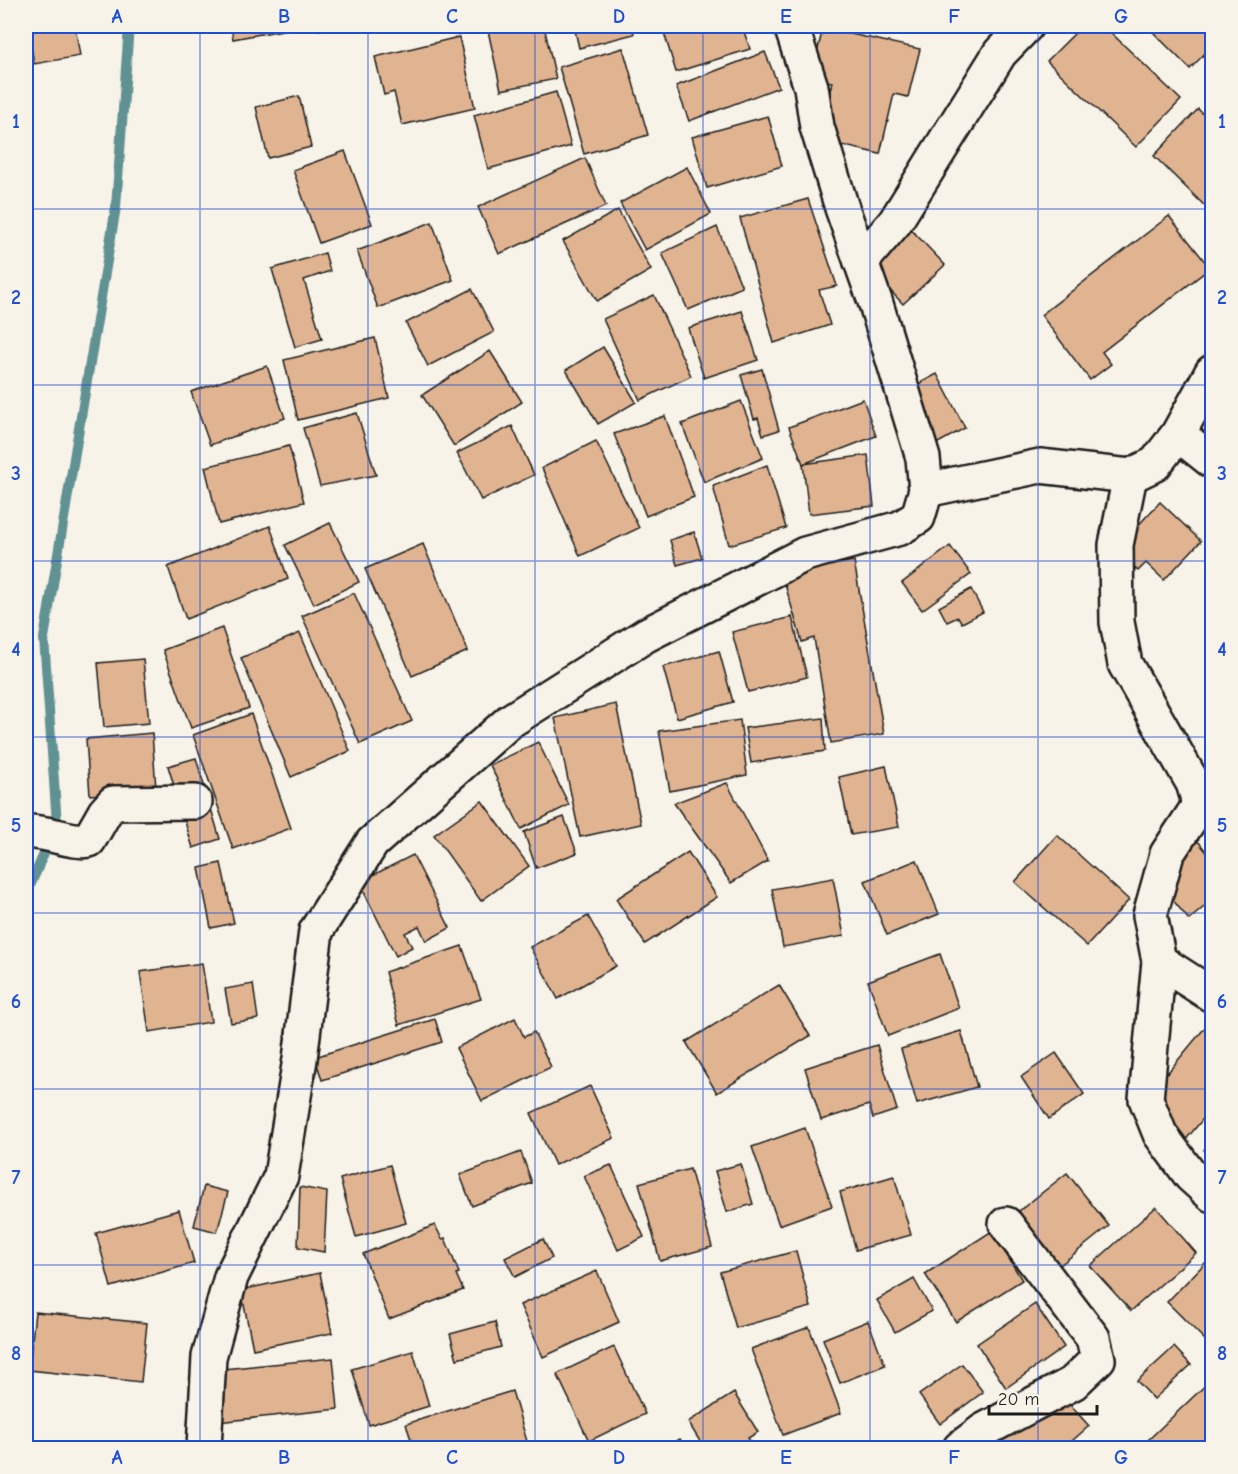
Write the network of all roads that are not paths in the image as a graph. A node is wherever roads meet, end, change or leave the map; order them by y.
1 (1026, 26) edge
2 (803, 31) edge
3 (861, 262) junction
4 (1212, 372) edge
5 (1178, 434) junction
6 (1212, 461) edge
7 (1130, 476) junction
8 (926, 490) junction
9 (195, 802) dead end
10 (1205, 806) edge
11 (28, 832) edge
12 (1159, 961) junction
13 (1212, 995) edge
14 (1212, 1195) edge
15 (1006, 1224) dead end
16 (204, 1449) edge
17 (960, 1449) edge

1 - 3 street
2 - 3 street
3 - 8 street
4 - 5 street
5 - 6 street
5 - 7 street
7 - 8 street
7 - 10 street
8 - 16 street
9 - 11 street
10 - 12 street
12 - 13 street
12 - 14 street
15 - 17 street

